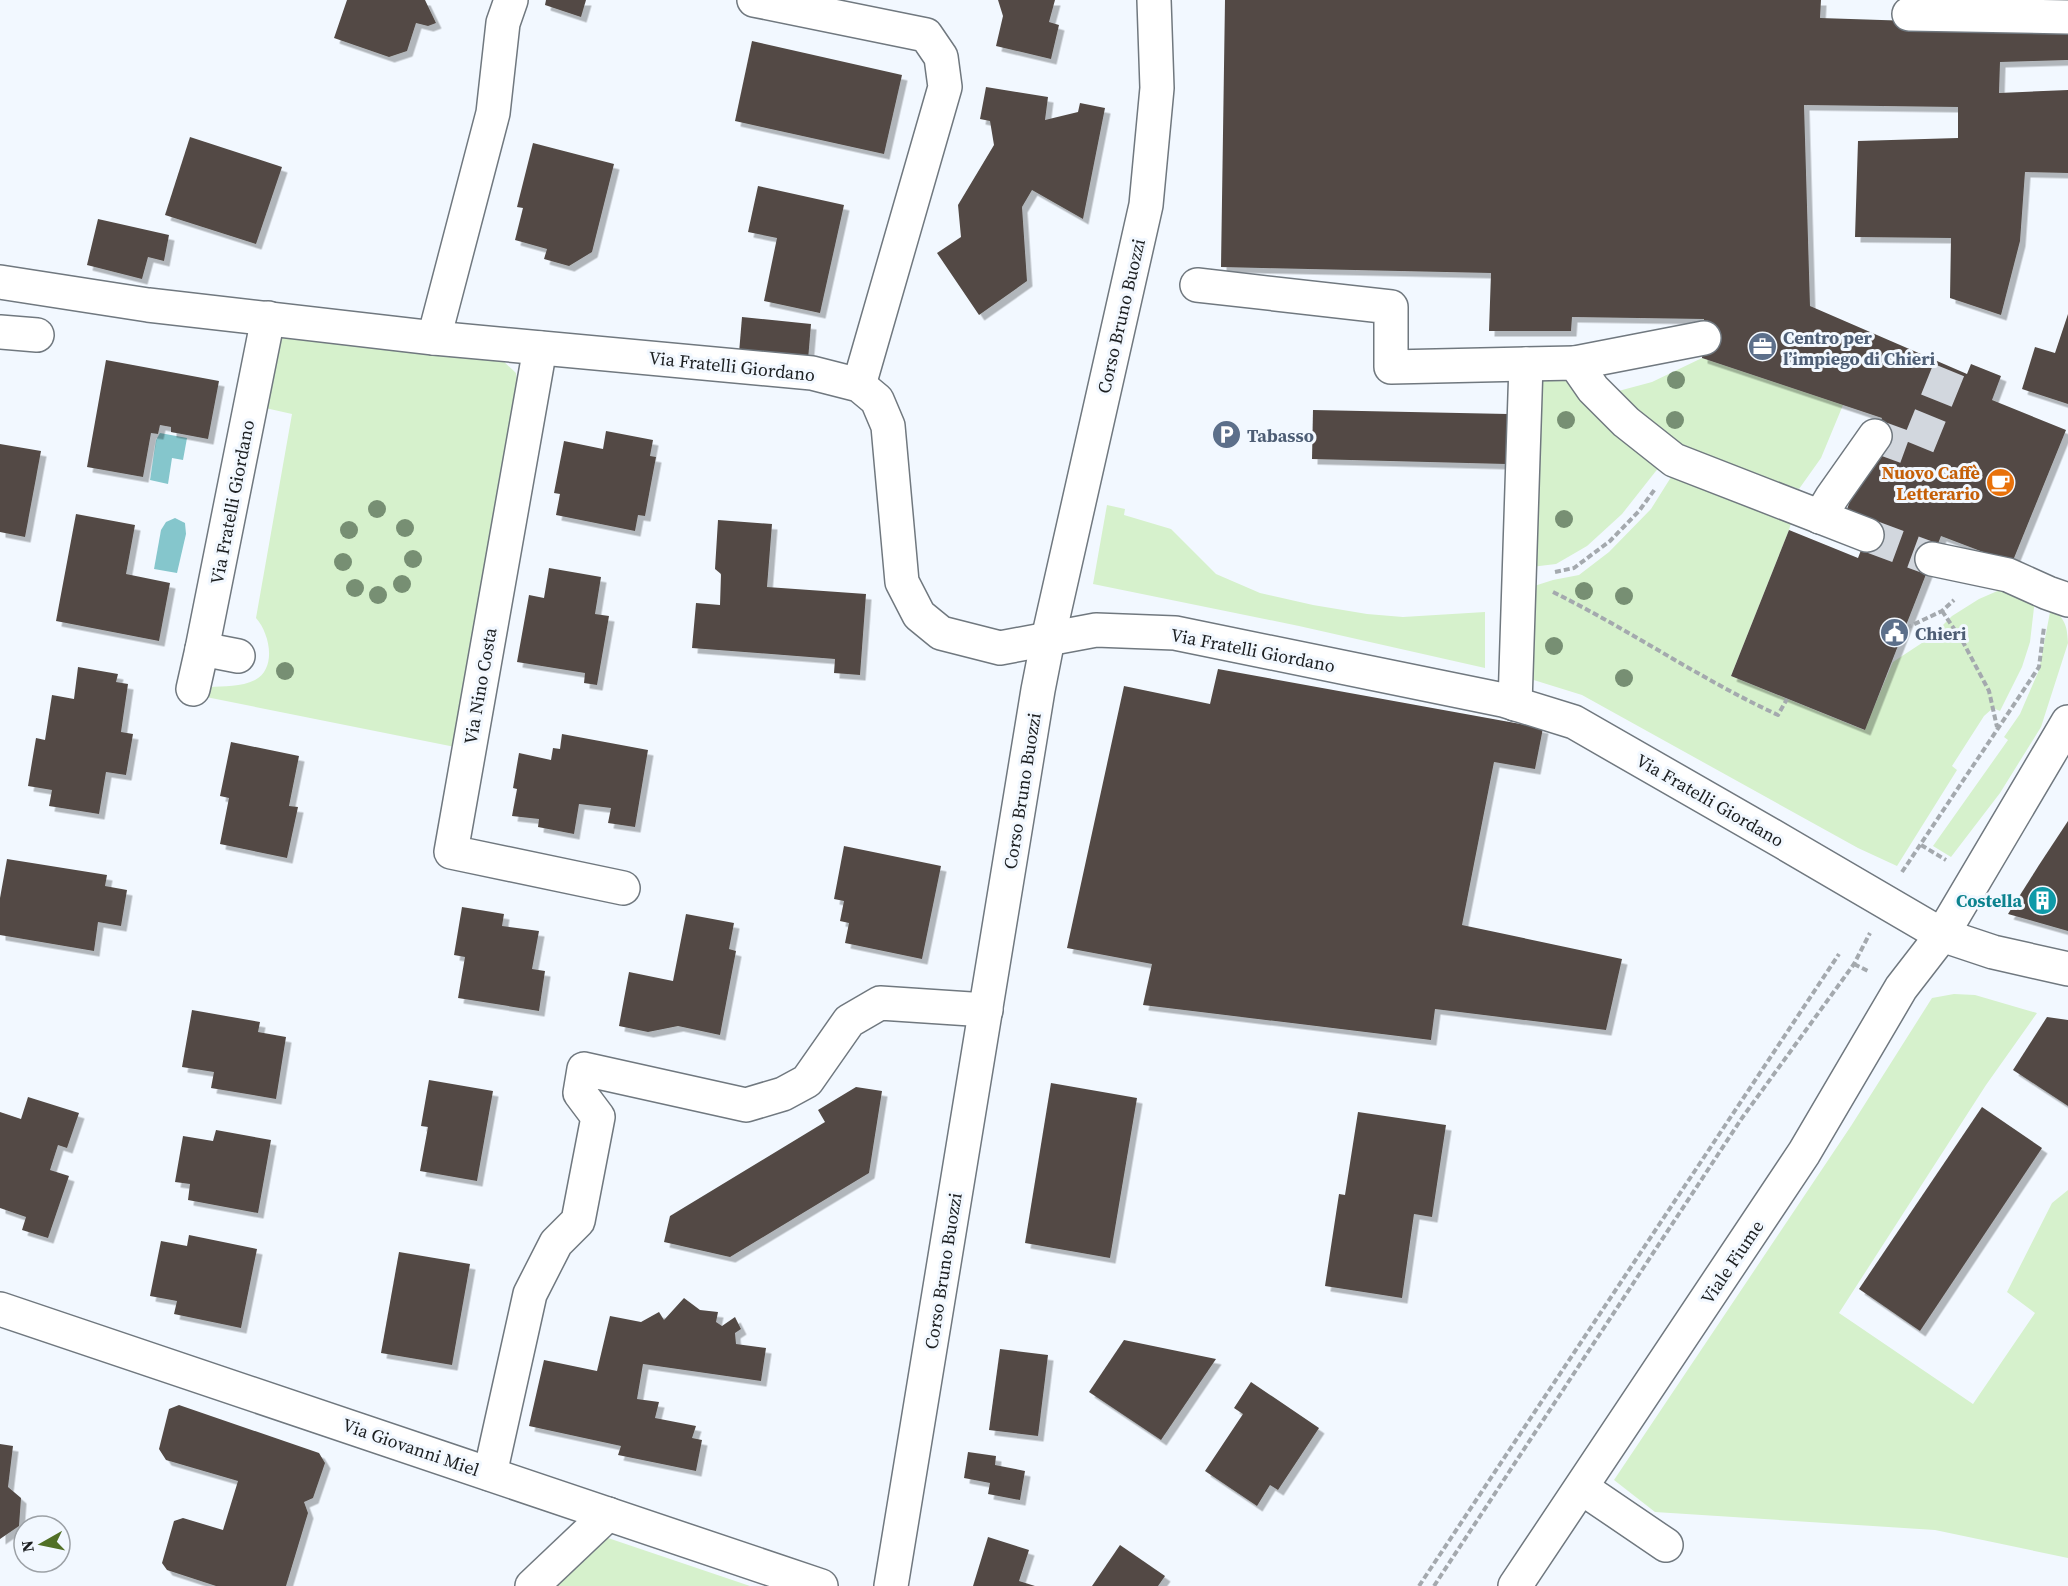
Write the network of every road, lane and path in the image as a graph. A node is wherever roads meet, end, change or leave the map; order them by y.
1 (511, 0) edge
2 (754, 0) edge
3 (1154, 0) edge
4 (1909, 14) dead end
5 (2068, 17) edge
6 (0, 282) edge
7 (1197, 285) dead end
8 (268, 318) junction
9 (0, 332) edge
10 (37, 335) dead end
11 (434, 338) junction
12 (1704, 338) dead end
13 (540, 348) junction
14 (1575, 363) junction
15 (1526, 364) junction
16 (860, 385) junction
17 (1875, 436) dead end
18 (1660, 482) dead end
19 (1821, 517) junction
20 (1867, 535) tunnel mouth
21 (1932, 559) tunnel mouth
22 (1986, 571) junction
23 (1524, 580) junction
24 (2058, 596) edge
25 (1942, 611) junction
26 (1906, 628) dead end
27 (1048, 639) junction
28 (202, 649) junction
29 (238, 656) dead end
30 (193, 689) dead end
31 (1787, 699) dead end
32 (1515, 704) junction
33 (2068, 722) edge
34 (1997, 728) junction
35 (1920, 845) junction
36 (1946, 861) dead end
37 (1900, 875) dead end
38 (623, 888) dead end
39 (1874, 925) dead end
40 (1942, 935) junction
41 (1839, 954) dead end
42 (1854, 964) junction
43 (2068, 969) edge
44 (1878, 976) dead end
45 (986, 1010) junction
46 (0, 1309) edge
47 (490, 1474) junction
48 (1582, 1488) junction
49 (608, 1514) junction
50 (1666, 1545) dead end
51 (532, 1586) edge
52 (821, 1586) edge
53 (891, 1586) edge
54 (1419, 1586) edge
55 (1434, 1586) edge
56 (1515, 1586) edge

1 - 11 street
2 - 16 street
3 - 27 street, Corso Bruno Buozzi
4 - 5 street
6 - 8 street, Via Fratelli Giordano
7 - 15 street
8 - 11 street, Via Fratelli Giordano
8 - 28 street, Via Fratelli Giordano
9 - 10 street
11 - 13 street, Via Fratelli Giordano
12 - 14 street
13 - 16 street, Via Fratelli Giordano
13 - 38 street, Via Nino Costa
14 - 15 street
14 - 19 street
15 - 23 street
16 - 27 street, Via Fratelli Giordano
17 - 19 street
18 - 23 path
19 - 20 street
21 - 22 street
22 - 24 street
22 - 25 path
23 - 31 path
23 - 32 street
24 - 34 path
25 - 26 path
25 - 34 path
27 - 32 street, Via Fratelli Giordano
27 - 45 street, Corso Bruno Buozzi
28 - 29 street
28 - 30 street, Via Fratelli Giordano
32 - 40 street, Via Fratelli Giordano
33 - 40 street, Viale Fiume
34 - 35 path
35 - 36 path
35 - 37 path
39 - 42 path
40 - 43 street, Via Fratelli Giordano
40 - 48 street, Viale Fiume
41 - 54 path
42 - 44 path
42 - 55 path
45 - 47 street
45 - 53 street, Corso Bruno Buozzi
46 - 47 street, Via Giovanni Miel
47 - 49 street, Via Giovanni Miel
48 - 50 street
48 - 56 street, Viale Fiume
49 - 51 street
49 - 52 street, Via Giovanni Miel

